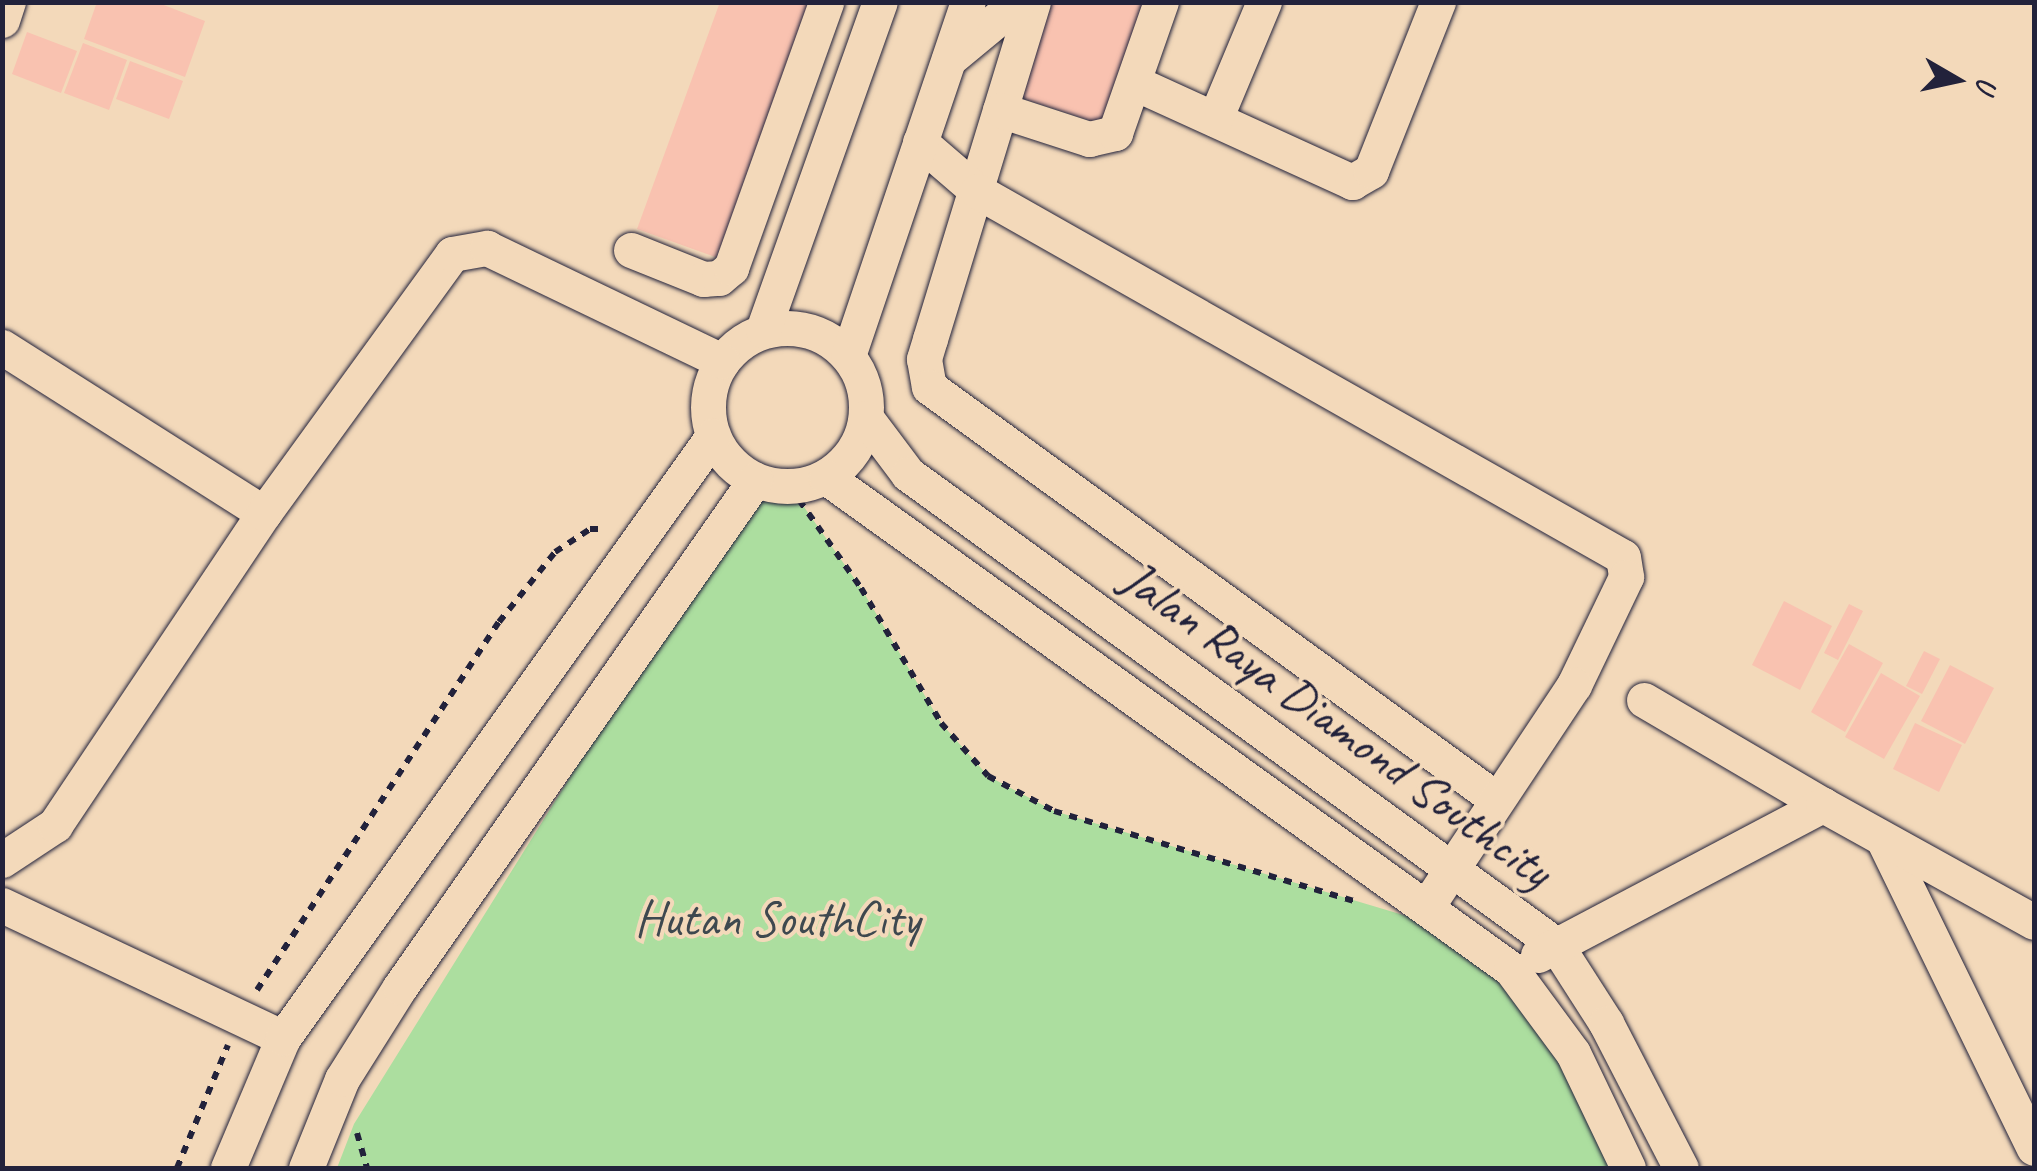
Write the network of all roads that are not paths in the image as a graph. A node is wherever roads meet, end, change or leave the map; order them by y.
1 (8, 2) edge
2 (826, 2) edge
3 (880, 2) edge
4 (968, 2) edge
5 (1018, 2) edge
6 (1034, 2) edge
7 (1162, 2) edge
8 (1264, 2) edge
9 (1438, 2) edge
10 (2, 20) edge
11 (948, 60) junction
12 (1136, 83) junction
13 (1000, 110) junction
14 (1215, 119) junction
15 (779, 131) junction
16 (920, 142) junction
17 (977, 191) junction
18 (802, 230) junction
19 (631, 250) dead end
20 (764, 330) junction
21 (2, 348) edge
22 (848, 356) junction
23 (722, 361) junction
24 (866, 418) junction
25 (713, 436) junction
26 (826, 477) junction
27 (755, 480) junction
28 (264, 513) junction
29 (1644, 700) dead end
30 (1496, 799) junction
31 (1823, 805) junction
32 (1885, 843) junction
33 (2, 860) edge
34 (1452, 870) junction
35 (2, 905) edge
36 (1427, 906) junction
37 (2034, 922) edge
38 (1556, 945) junction
39 (1511, 968) junction
40 (283, 1038) junction
41 (2034, 1148) edge
42 (228, 1168) edge
43 (306, 1168) edge
44 (1628, 1168) edge
45 (1682, 1168) edge

1 - 10 street
2 - 15 street
3 - 18 street
4 - 11 street
5 - 11 street
6 - 13 street
7 - 12 street
8 - 14 street
9 - 14 street
11 - 16 street
12 - 13 street
12 - 14 street
13 - 17 street
15 - 18 street
15 - 19 street
16 - 17 street
16 - 22 street
17 - 30 street
17 - 30 street
18 - 20 street
20 - 22 street
20 - 23 street
21 - 28 street
22 - 24 street
23 - 25 street
23 - 28 street
24 - 26 street
24 - 34 street, Jalan Raya Diamond Southcity
25 - 27 street
25 - 40 street
26 - 27 street
26 - 36 street, Jalan Raya Diamond Southcity
27 - 43 street
28 - 33 street
29 - 31 street
30 - 34 street
31 - 32 street
31 - 38 street
32 - 37 street
32 - 41 street
34 - 36 street
34 - 38 street, Jalan Raya Diamond Southcity
35 - 40 street
36 - 39 street, Jalan Raya Diamond Southcity
38 - 39 street
38 - 45 street, Jalan Raya Diamond Southcity
39 - 44 street, Jalan Raya Diamond Southcity
40 - 42 street

